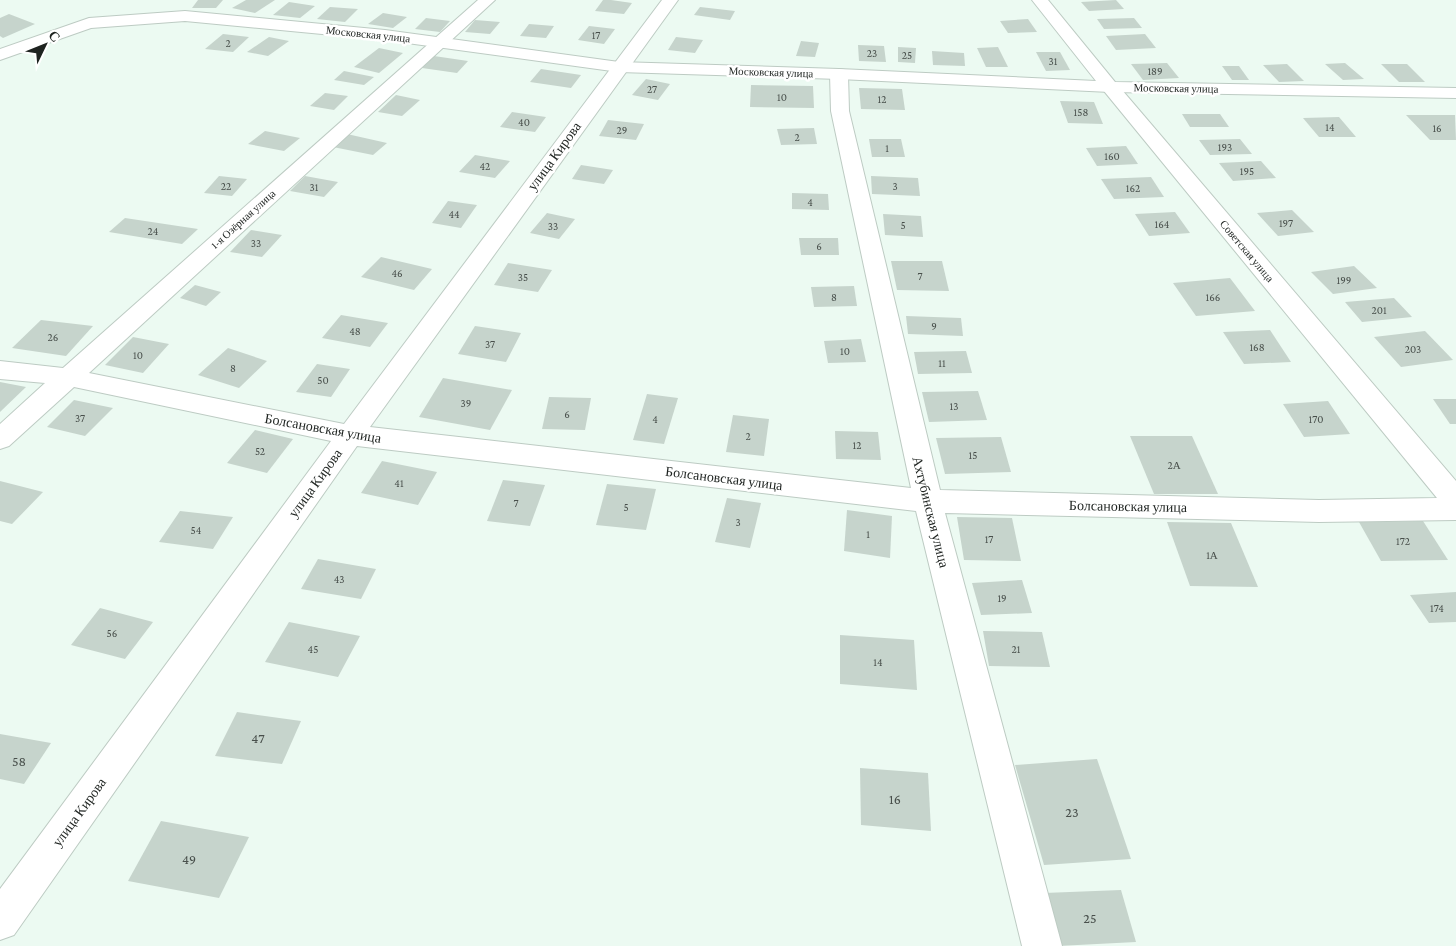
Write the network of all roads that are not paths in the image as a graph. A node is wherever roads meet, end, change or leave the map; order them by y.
1 (487, 0) edge
2 (670, 0) edge
3 (1040, 0) edge
4 (440, 42) junction
5 (0, 55) edge
6 (619, 66) junction
7 (839, 74) junction
8 (1110, 87) junction
9 (1456, 93) edge
10 (0, 370) edge
11 (67, 377) junction
12 (350, 435) junction
13 (0, 439) edge
14 (928, 501) junction
15 (1456, 501) edge
16 (1456, 509) edge
17 (0, 921) edge
18 (1042, 946) edge

1 - 4 street, 1-я Озёрная улица
2 - 6 street, улица Кирова
3 - 8 street, Советская улица
4 - 5 street, Московская улица
4 - 6 street, Московская улица
4 - 11 street, 1-я Озёрная улица
6 - 7 street, Московская улица
6 - 12 street, улица Кирова
7 - 8 street, Московская улица
7 - 14 street, Ахтубинская улица
8 - 9 street, Московская улица
8 - 15 street, Советская улица
10 - 11 street, Болсановская улица
11 - 12 street, Болсановская улица
11 - 13 street, 1-я Озёрная улица
12 - 14 street, Болсановская улица
12 - 17 street, улица Кирова
14 - 16 street, Болсановская улица
14 - 18 street, Ахтубинская улица

